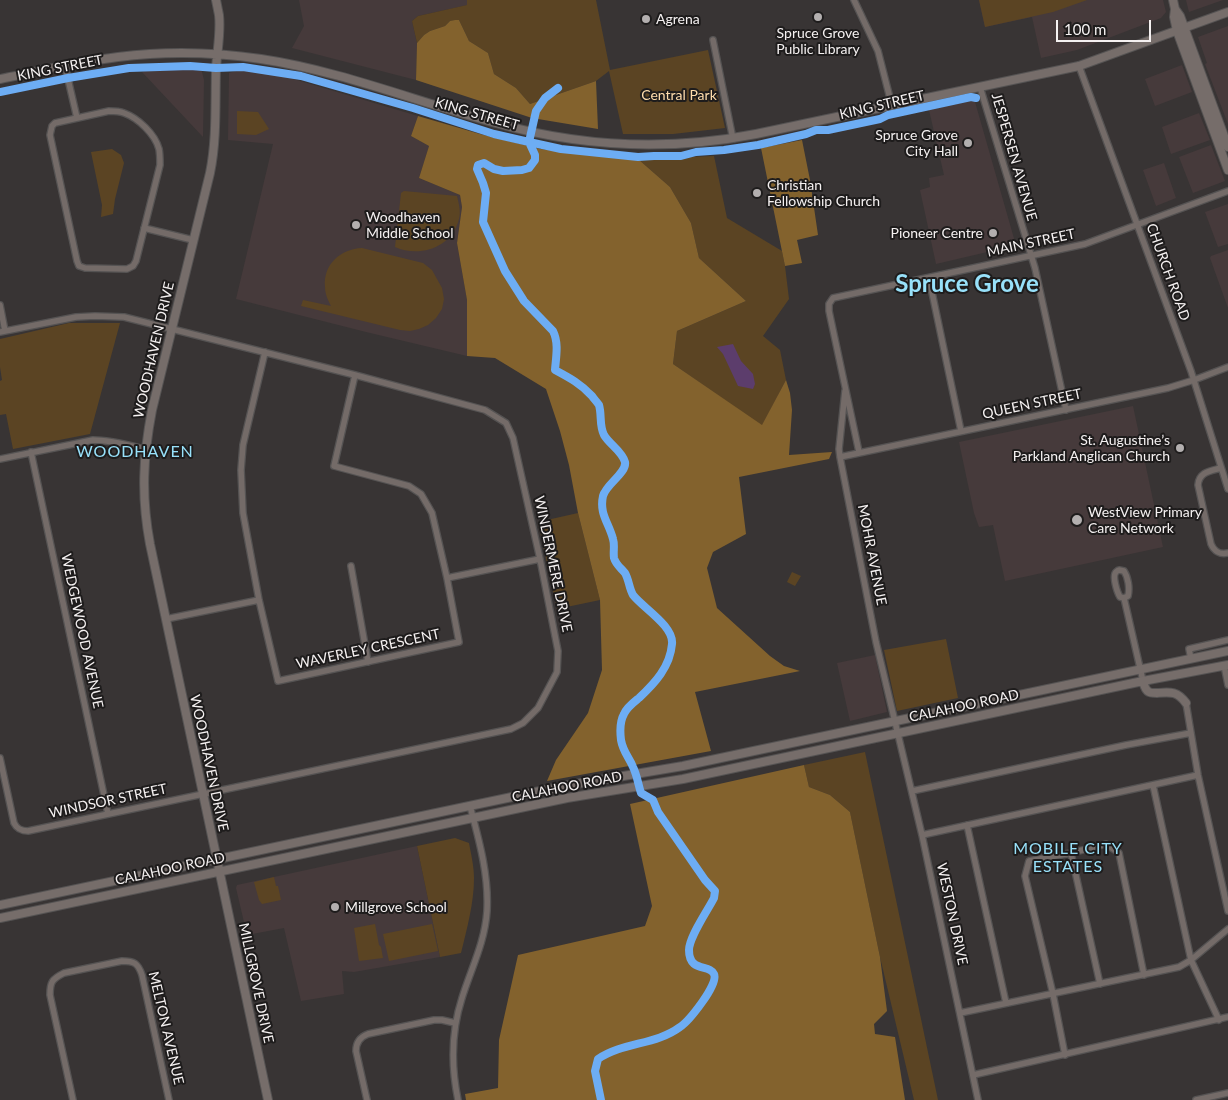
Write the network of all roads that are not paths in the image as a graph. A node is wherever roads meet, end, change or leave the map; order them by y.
1 (216, 0) edge
2 (854, 0) edge
3 (1173, 0) edge
4 (1228, 12) edge
5 (1181, 29) junction
6 (713, 40) dead end
7 (218, 54) junction
8 (65, 66) junction
9 (1079, 66) junction
10 (0, 80) edge
11 (980, 87) junction
12 (892, 106) junction
13 (76, 118) junction
14 (733, 139) junction
15 (1228, 147) edge
16 (1228, 170) edge
17 (1228, 191) edge
18 (1137, 225) junction
19 (144, 228) junction
20 (193, 240) junction
21 (1031, 256) junction
22 (929, 278) junction
23 (834, 298) joint
24 (0, 305) edge
25 (171, 329) junction
26 (3, 332) edge
27 (265, 352) junction
28 (1228, 367) edge
29 (355, 375) junction
30 (1194, 380) junction
31 (846, 391) junction
32 (1066, 410) junction
33 (961, 432) junction
34 (145, 450) junction
35 (32, 452) junction
36 (859, 452) junction
37 (840, 456) junction
38 (0, 459) edge
39 (1221, 468) junction
40 (1228, 489) edge
41 (1228, 553) edge
42 (540, 560) junction
43 (351, 566) dead end
44 (447, 578) junction
45 (1124, 598) dead end
46 (259, 600) junction
47 (166, 619) junction
48 (1228, 640) edge
49 (1228, 651) edge
50 (1190, 659) junction
51 (368, 662) junction
52 (1226, 665) edge
53 (1140, 669) junction
54 (1143, 681) junction
55 (1228, 685) edge
56 (1186, 703) joint
57 (894, 721) junction
58 (898, 733) junction
59 (1190, 733) junction
60 (0, 758) edge
61 (1198, 775) junction
62 (1153, 785) junction
63 (912, 791) junction
64 (203, 794) junction
65 (470, 806) junction
66 (108, 814) junction
67 (473, 818) junction
68 (967, 825) junction
69 (922, 835) junction
70 (1071, 853) junction
71 (217, 859) junction
72 (220, 871) junction
73 (0, 905) edge
74 (1228, 911) edge
75 (0, 918) edge
76 (1228, 930) edge
77 (1191, 960) junction
78 (1144, 975) junction
79 (1100, 984) junction
80 (1053, 994) junction
81 (1006, 1003) junction
82 (960, 1013) junction
83 (1228, 1017) edge
84 (1218, 1020) junction
85 (456, 1023) junction
86 (1065, 1055) junction
87 (973, 1075) junction
88 (1228, 1093) edge
89 (73, 1100) edge
90 (169, 1100) edge
91 (268, 1100) edge
92 (367, 1100) edge
93 (458, 1100) edge
94 (978, 1100) edge
95 (1196, 1100) edge

1 - 7 street, WOODHAVEN DRIVE
2 - 12 street
3 - 5 street
4 - 5 street, KING STREET
5 - 9 street, KING STREET
5 - 15 street
5 - 16 street
6 - 14 street
7 - 8 street, KING STREET
7 - 14 street, KING STREET
7 - 20 street, WOODHAVEN DRIVE
8 - 10 street, KING STREET
8 - 13 street
9 - 11 street, KING STREET
9 - 18 street, CHURCH ROAD
11 - 12 street, KING STREET
11 - 21 street, JESPERSEN AVENUE
12 - 14 street, KING STREET
13 - 19 street
13 - 19 street
17 - 18 street, MAIN STREET
18 - 21 street, MAIN STREET
18 - 30 street, CHURCH ROAD
19 - 20 street
20 - 25 street, WOODHAVEN DRIVE
21 - 22 street, MAIN STREET
21 - 32 street, JESPERSEN AVENUE
22 - 23 street, MAIN STREET
22 - 33 street
23 - 31 street, MOHR AVENUE
24 - 26 street
25 - 26 street, WINDERMERE DRIVE
25 - 27 street, WINDERMERE DRIVE
25 - 34 street, WOODHAVEN DRIVE
27 - 29 street, WINDERMERE DRIVE
27 - 46 street, WAVERLEY CRESCENT
28 - 30 street, QUEEN STREET
29 - 42 street, WINDERMERE DRIVE
29 - 44 street, WAVERLEY CRESCENT
30 - 32 street, QUEEN STREET
30 - 39 street, CHURCH ROAD
31 - 36 street, MOHR AVENUE
31 - 37 street, MOHR AVENUE
32 - 33 street, QUEEN STREET
33 - 36 street, QUEEN STREET
34 - 35 street
34 - 47 street, WOODHAVEN DRIVE
35 - 38 street
35 - 66 street, WEDGEWOOD AVENUE
36 - 37 street, QUEEN STREET
37 - 57 street, MOHR AVENUE
39 - 40 street, CHURCH ROAD
39 - 41 street
42 - 44 street
42 - 64 street, WINDERMERE DRIVE
43 - 51 street
44 - 51 street, WAVERLEY CRESCENT
45 - 53 street
46 - 47 street
46 - 51 street, WAVERLEY CRESCENT
47 - 64 street, WOODHAVEN DRIVE
48 - 50 street
49 - 50 street, CALAHOO ROAD
50 - 53 street, CALAHOO ROAD
52 - 54 street, CALAHOO ROAD
52 - 55 street
53 - 54 street
53 - 57 street, CALAHOO ROAD
54 - 56 street
54 - 58 street, CALAHOO ROAD
56 - 59 street
57 - 58 street, MOHR AVENUE
57 - 65 street, CALAHOO ROAD
58 - 63 street, WESTON DRIVE
58 - 67 street, CALAHOO ROAD
59 - 61 street
59 - 63 street
60 - 66 street, WINDSOR STREET
61 - 62 street
61 - 74 street
62 - 68 street
62 - 77 street
63 - 69 street, WESTON DRIVE
64 - 66 street, WINDSOR STREET
64 - 71 street, WOODHAVEN DRIVE
65 - 67 street
65 - 71 street, CALAHOO ROAD
67 - 72 street, CALAHOO ROAD
67 - 85 street
68 - 69 street
68 - 81 street
69 - 82 street, WESTON DRIVE
70 - 78 street
70 - 79 street
70 - 80 street
71 - 72 street, WOODHAVEN DRIVE
71 - 73 street, CALAHOO ROAD
72 - 75 street, CALAHOO ROAD
72 - 91 street, MILLGROVE DRIVE
76 - 77 street
77 - 78 street
77 - 84 street
78 - 79 street
79 - 80 street
80 - 81 street
80 - 86 street
81 - 82 street
82 - 87 street, WESTON DRIVE
83 - 84 street
84 - 86 street
85 - 92 street
85 - 93 street
86 - 87 street
87 - 94 street, WESTON DRIVE
88 - 95 street
89 - 90 street, MELTON AVENUE

